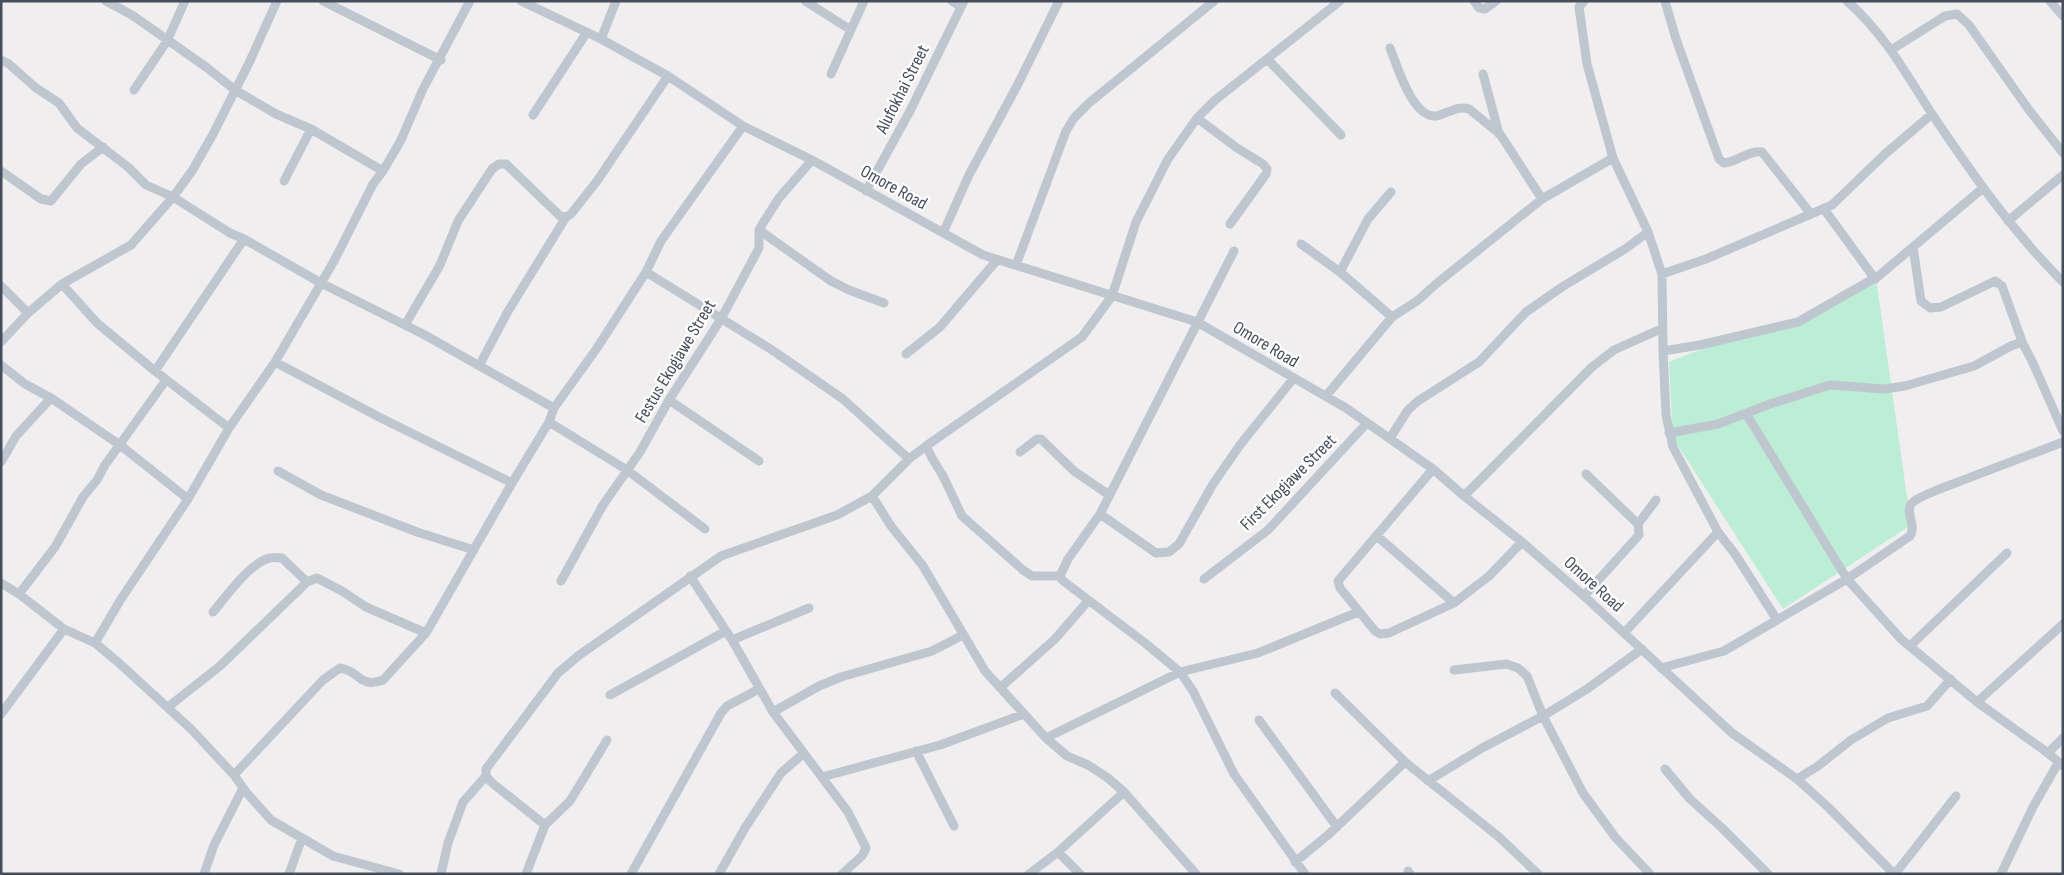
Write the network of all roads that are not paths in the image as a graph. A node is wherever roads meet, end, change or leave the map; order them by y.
1 (106, 1) edge
2 (186, 1) edge
3 (277, 1) edge
4 (323, 1) edge
5 (470, 1) edge
6 (521, 1) edge
7 (616, 1) edge
8 (805, 1) edge
9 (864, 1) edge
10 (952, 1) edge
11 (1059, 1) edge
12 (1214, 1) edge
13 (1340, 1) edge
14 (1474, 1) edge
15 (1496, 1) edge
16 (1584, 1) edge
17 (1665, 1) edge
18 (1847, 1) edge
19 (2050, 1) edge
20 (963, 4) edge
21 (2063, 16) edge
22 (851, 30) junction
23 (587, 32) junction
24 (601, 39) junction
25 (167, 41) junction
26 (1390, 48) dead end
27 (1891, 50) junction
28 (1, 60) edge
29 (440, 60) junction
30 (1268, 60) junction
31 (831, 74) dead end
32 (1483, 74) dead end
33 (668, 76) junction
34 (134, 90) dead end
35 (235, 90) junction
36 (1932, 114) junction
37 (534, 115) dead end
38 (1197, 118) junction
39 (743, 126) junction
40 (311, 129) junction
41 (1500, 134) junction
42 (1342, 135) dead end
43 (103, 147) junction
44 (2063, 153) edge
45 (1613, 158) junction
46 (812, 160) junction
47 (1, 171) edge
48 (383, 171) junction
49 (2063, 175) edge
50 (284, 181) dead end
51 (1982, 188) junction
52 (866, 191) junction
53 (1391, 192) dead end
54 (173, 197) junction
55 (1542, 199) junction
56 (1824, 209) junction
57 (1811, 214) junction
58 (566, 216) junction
59 (2008, 221) junction
60 (1230, 224) dead end
61 (759, 230) junction
62 (1648, 232) junction
63 (943, 233) junction
64 (244, 239) junction
65 (1301, 244) dead end
66 (1913, 247) junction
67 (1234, 251) dead end
68 (997, 260) junction
69 (1016, 265) junction
70 (646, 272) junction
71 (1340, 272) junction
72 (1662, 274) junction
73 (1873, 280) junction
74 (2063, 282) edge
75 (321, 283) junction
76 (62, 284) junction
77 (1, 286) edge
78 (1112, 296) junction
79 (884, 303) dead end
80 (28, 313) junction
81 (1392, 317) junction
82 (721, 318) junction
83 (1197, 322) junction
84 (405, 325) junction
85 (1663, 328) junction
86 (1, 342) edge
87 (2024, 344) junction
88 (1663, 351) junction
89 (906, 354) dead end
90 (275, 362) junction
91 (1, 365) edge
92 (480, 366) junction
93 (155, 371) junction
94 (1293, 379) junction
95 (166, 380) junction
96 (1326, 396) junction
97 (51, 398) junction
98 (668, 400) junction
99 (554, 408) junction
100 (1747, 415) junction
101 (548, 422) junction
102 (1367, 423) junction
103 (229, 428) junction
104 (2063, 431) edge
105 (1669, 433) junction
106 (1390, 438) junction
107 (2063, 442) edge
108 (120, 446) junction
109 (926, 446) junction
110 (1020, 452) dead end
111 (909, 459) junction
112 (759, 461) dead end
113 (1, 462) edge
114 (1433, 469) junction
115 (627, 470) junction
116 (278, 471) dead end
117 (1586, 474) dead end
118 (512, 483) junction
119 (1109, 495) junction
120 (872, 496) junction
121 (1464, 496) junction
122 (188, 499) junction
123 (1656, 500) dead end
124 (1100, 514) junction
125 (1638, 524) junction
126 (705, 529) dead end
127 (1718, 532) junction
128 (1377, 536) junction
129 (1522, 542) junction
130 (474, 550) junction
131 (2007, 553) dead end
132 (690, 576) junction
133 (1060, 576) junction
134 (1204, 579) dead end
135 (1847, 579) junction
136 (561, 581) dead end
137 (307, 582) junction
138 (1, 583) edge
139 (19, 594) junction
140 (1584, 596) junction
141 (1088, 601) junction
142 (1454, 603) junction
143 (809, 608) dead end
144 (213, 612) dead end
145 (1358, 612) junction
146 (1776, 620) junction
147 (2063, 624) edge
148 (64, 630) junction
149 (726, 630) junction
150 (426, 633) junction
151 (1624, 633) junction
152 (963, 635) junction
153 (732, 640) junction
154 (95, 643) junction
155 (1910, 646) junction
156 (1642, 649) junction
157 (1660, 668) junction
158 (1454, 670) dead end
159 (1180, 672) junction
160 (1951, 679) junction
161 (1001, 687) junction
162 (759, 688) junction
163 (1335, 693) dead end
164 (610, 695) dead end
165 (1977, 702) junction
166 (168, 708) junction
167 (773, 712) junction
168 (1, 714) edge
169 (1024, 714) junction
170 (1543, 716) junction
171 (1259, 720) dead end
172 (1046, 738) junction
173 (2063, 738) edge
174 (607, 740) dead end
175 (916, 751) junction
176 (2048, 753) junction
177 (804, 754) junction
178 (1405, 762) junction
179 (2061, 765) edge
180 (1665, 769) dead end
181 (234, 775) junction
182 (486, 776) junction
183 (822, 777) junction
184 (1797, 779) junction
185 (1428, 781) junction
186 (243, 788) junction
187 (1124, 792) junction
188 (1956, 796) dead end
189 (545, 825) junction
190 (954, 826) dead end
191 (1337, 826) junction
192 (302, 838) junction
193 (1058, 852) junction
194 (1295, 862) junction
195 (204, 874) edge
196 (289, 874) edge
197 (399, 874) edge
198 (441, 874) edge
199 (526, 874) edge
200 (631, 874) edge
201 (720, 874) edge
202 (842, 874) edge
203 (1029, 874) edge
204 (1080, 874) edge
205 (1196, 874) edge
206 (1304, 874) edge
207 (1538, 874) edge
208 (1650, 874) edge
209 (1768, 874) edge
210 (1894, 874) edge
211 (2001, 874) edge

1 - 25 street
2 - 25 street
3 - 35 street
4 - 29 street
5 - 29 street
6 - 23 street, Omore Road
7 - 24 street
8 - 22 street
9 - 22 street
10 - 20 street
11 - 63 street
12 - 69 street
13 - 30 street
14 - 15 street
16 - 45 street
17 - 57 street
18 - 27 street
19 - 21 street
20 - 52 street, Alufokhai Street
22 - 31 street
23 - 24 street, Omore Road
23 - 37 street
24 - 33 street, Omore Road
25 - 34 street
25 - 35 street
26 - 41 street
27 - 36 street
27 - 44 street
28 - 43 street
29 - 48 street
30 - 38 street
30 - 42 street
32 - 41 street
33 - 39 street, Omore Road
33 - 58 street
35 - 40 street
35 - 54 street
36 - 51 street
36 - 56 street
38 - 60 street
38 - 78 street
39 - 46 street, Omore Road
39 - 70 street
40 - 48 street
40 - 50 street
41 - 55 street
43 - 47 street
43 - 54 street
45 - 55 street
45 - 62 street
46 - 52 street, Omore Road
46 - 61 street, Festus Ekogiawe Street
48 - 75 street
49 - 59 street
51 - 59 street
51 - 66 street
52 - 63 street, Omore Road
53 - 71 street
54 - 64 street
54 - 76 street
55 - 81 street
56 - 57 street
56 - 73 street
57 - 72 street
58 - 84 street
58 - 92 street
59 - 74 street
61 - 79 street
61 - 82 street, Festus Ekogiawe Street
62 - 72 street
62 - 106 street
63 - 68 street, Omore Road
64 - 75 street
64 - 93 street
65 - 71 street
66 - 73 street
66 - 87 street
67 - 83 street
68 - 69 street, Omore Road
68 - 89 street
69 - 78 street, Omore Road
70 - 82 street
70 - 99 street
71 - 81 street
72 - 85 street
73 - 88 street
75 - 84 street
75 - 90 street
76 - 80 street
76 - 93 street
77 - 80 street
78 - 83 street, Omore Road
78 - 109 street
80 - 86 street
81 - 96 street
82 - 98 street, Festus Ekogiawe Street
82 - 111 street
83 - 94 street, Omore Road
83 - 119 street
84 - 92 street
85 - 88 street
85 - 121 street
87 - 100 street
87 - 104 street
88 - 105 street
90 - 103 street
90 - 118 street
91 - 97 street
92 - 99 street
93 - 95 street
94 - 96 street, Omore Road
94 - 124 street
95 - 103 street
95 - 108 street
96 - 102 street, Omore Road
97 - 108 street
97 - 113 street
98 - 112 street
98 - 115 street, Festus Ekogiawe Street
99 - 101 street
100 - 105 street
100 - 135 street
101 - 115 street
101 - 118 street
102 - 106 street, Omore Road
102 - 134 street, First Ekogiawe Street
103 - 122 street
105 - 127 street
106 - 114 street, Omore Road
107 - 135 street
108 - 122 street
108 - 139 street
109 - 111 street
109 - 133 street
110 - 119 street
111 - 120 street
114 - 121 street, Omore Road
114 - 128 street
115 - 126 street
115 - 136 street, Festus Ekogiawe Street
116 - 130 street
117 - 125 street
118 - 130 street
119 - 124 street
120 - 132 street
120 - 152 street
121 - 129 street, Omore Road
122 - 154 street
123 - 125 street
124 - 133 street
125 - 140 street
127 - 146 street
127 - 151 street
128 - 142 street
128 - 145 street
129 - 140 street, Omore Road
129 - 142 street
130 - 150 street
131 - 155 street
132 - 149 street
132 - 182 street
133 - 141 street
135 - 146 street
135 - 155 street
137 - 144 street
137 - 150 street
137 - 166 street
138 - 139 street
139 - 148 street
140 - 151 street, Omore Road
141 - 159 street
141 - 161 street
142 - 145 street
143 - 153 street
145 - 159 street
146 - 157 street
147 - 165 street
148 - 154 street
148 - 168 street
149 - 153 street
149 - 164 street
150 - 181 street
151 - 156 street, Omore Road
152 - 161 street
152 - 167 street
153 - 162 street
154 - 166 street
155 - 160 street
156 - 157 street, Omore Road
156 - 170 street
157 - 184 street, Omore Road
158 - 170 street
159 - 172 street
159 - 194 street
160 - 165 street
160 - 184 street
161 - 169 street
162 - 167 street
162 - 200 street
163 - 178 street
165 - 176 street
166 - 181 street
167 - 177 street
169 - 172 street
169 - 175 street
170 - 185 street
170 - 208 street
171 - 191 street
172 - 187 street
173 - 176 street
174 - 189 street
175 - 183 street
175 - 190 street
176 - 179 street
177 - 183 street
177 - 201 street
178 - 185 street
178 - 191 street
179 - 211 street
180 - 209 street
181 - 186 street
182 - 189 street
182 - 198 street
183 - 202 street
184 - 210 street, Omore Road
185 - 207 street
186 - 192 street
186 - 195 street
187 - 193 street
187 - 205 street
188 - 210 street
189 - 199 street
191 - 194 street
192 - 196 street
192 - 197 street
193 - 203 street
193 - 204 street
194 - 206 street

